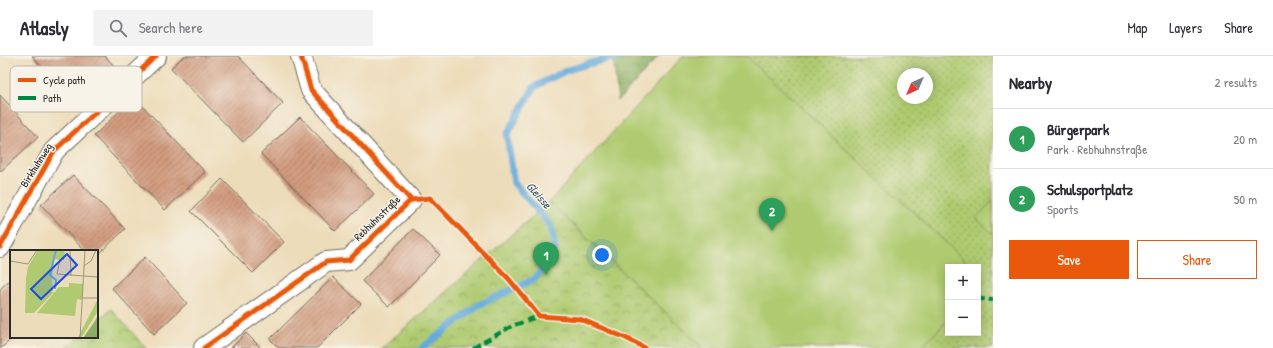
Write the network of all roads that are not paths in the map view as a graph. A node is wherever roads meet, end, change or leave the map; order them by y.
1 (156, 56) edge
2 (301, 56) edge
3 (142, 69) edge
4 (95, 112) edge
5 (0, 247) edge
6 (204, 348) edge

1 - 3 street, Birkhuhnweg
2 - 6 street, Rebhuhnstraße
4 - 5 street, Birkhuhnweg

